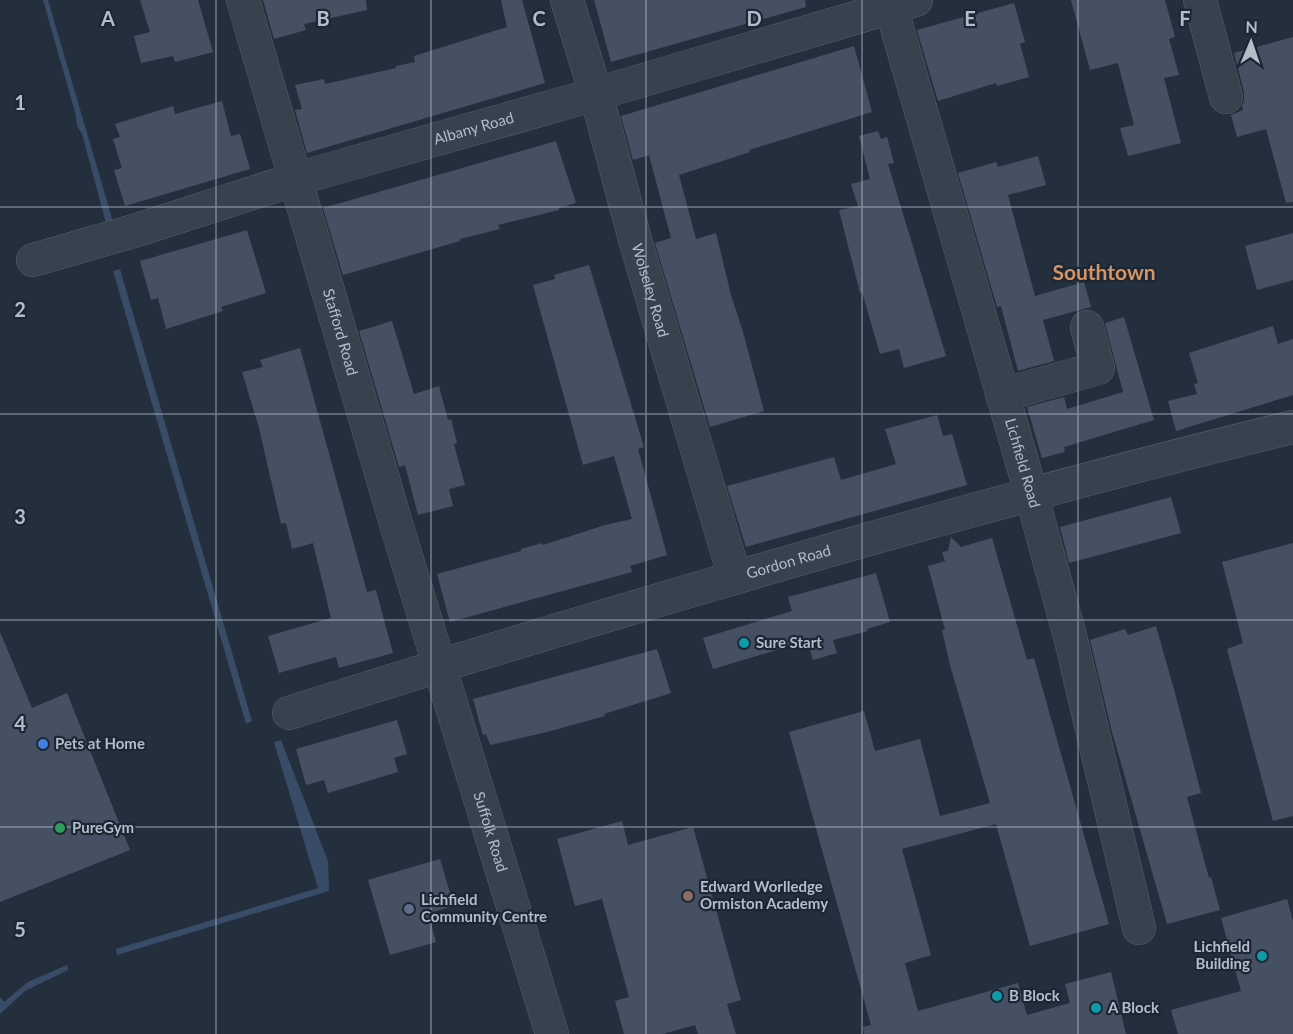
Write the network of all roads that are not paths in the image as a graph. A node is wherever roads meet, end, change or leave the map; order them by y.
1 (243, 0) edge
2 (567, 0) edge
3 (1200, 0) edge
4 (899, 2) edge
5 (596, 94) junction
6 (1226, 97) dead end
7 (296, 179) junction
8 (33, 260) dead end
9 (1087, 327) dead end
10 (1002, 395) junction
11 (1293, 427) edge
12 (1031, 493) junction
13 (735, 578) junction
14 (439, 665) junction
15 (289, 713) dead end
16 (1139, 928) dead end
17 (552, 1034) edge

1 - 7 street, Stafford Road
2 - 5 street, Wolseley Road
3 - 6 street
4 - 5 street, Albany Road
4 - 10 street, Lichfield Road
5 - 7 street, Albany Road
5 - 13 street, Wolseley Road
7 - 8 street, Albany Road
7 - 14 street, Stafford Road
9 - 10 street
10 - 12 street, Lichfield Road
11 - 12 street, Gordon Road
12 - 13 street, Gordon Road
12 - 16 street, Lichfield Road
13 - 14 street, Gordon Road
14 - 15 street, Gordon Road
14 - 17 street, Suffolk Road

